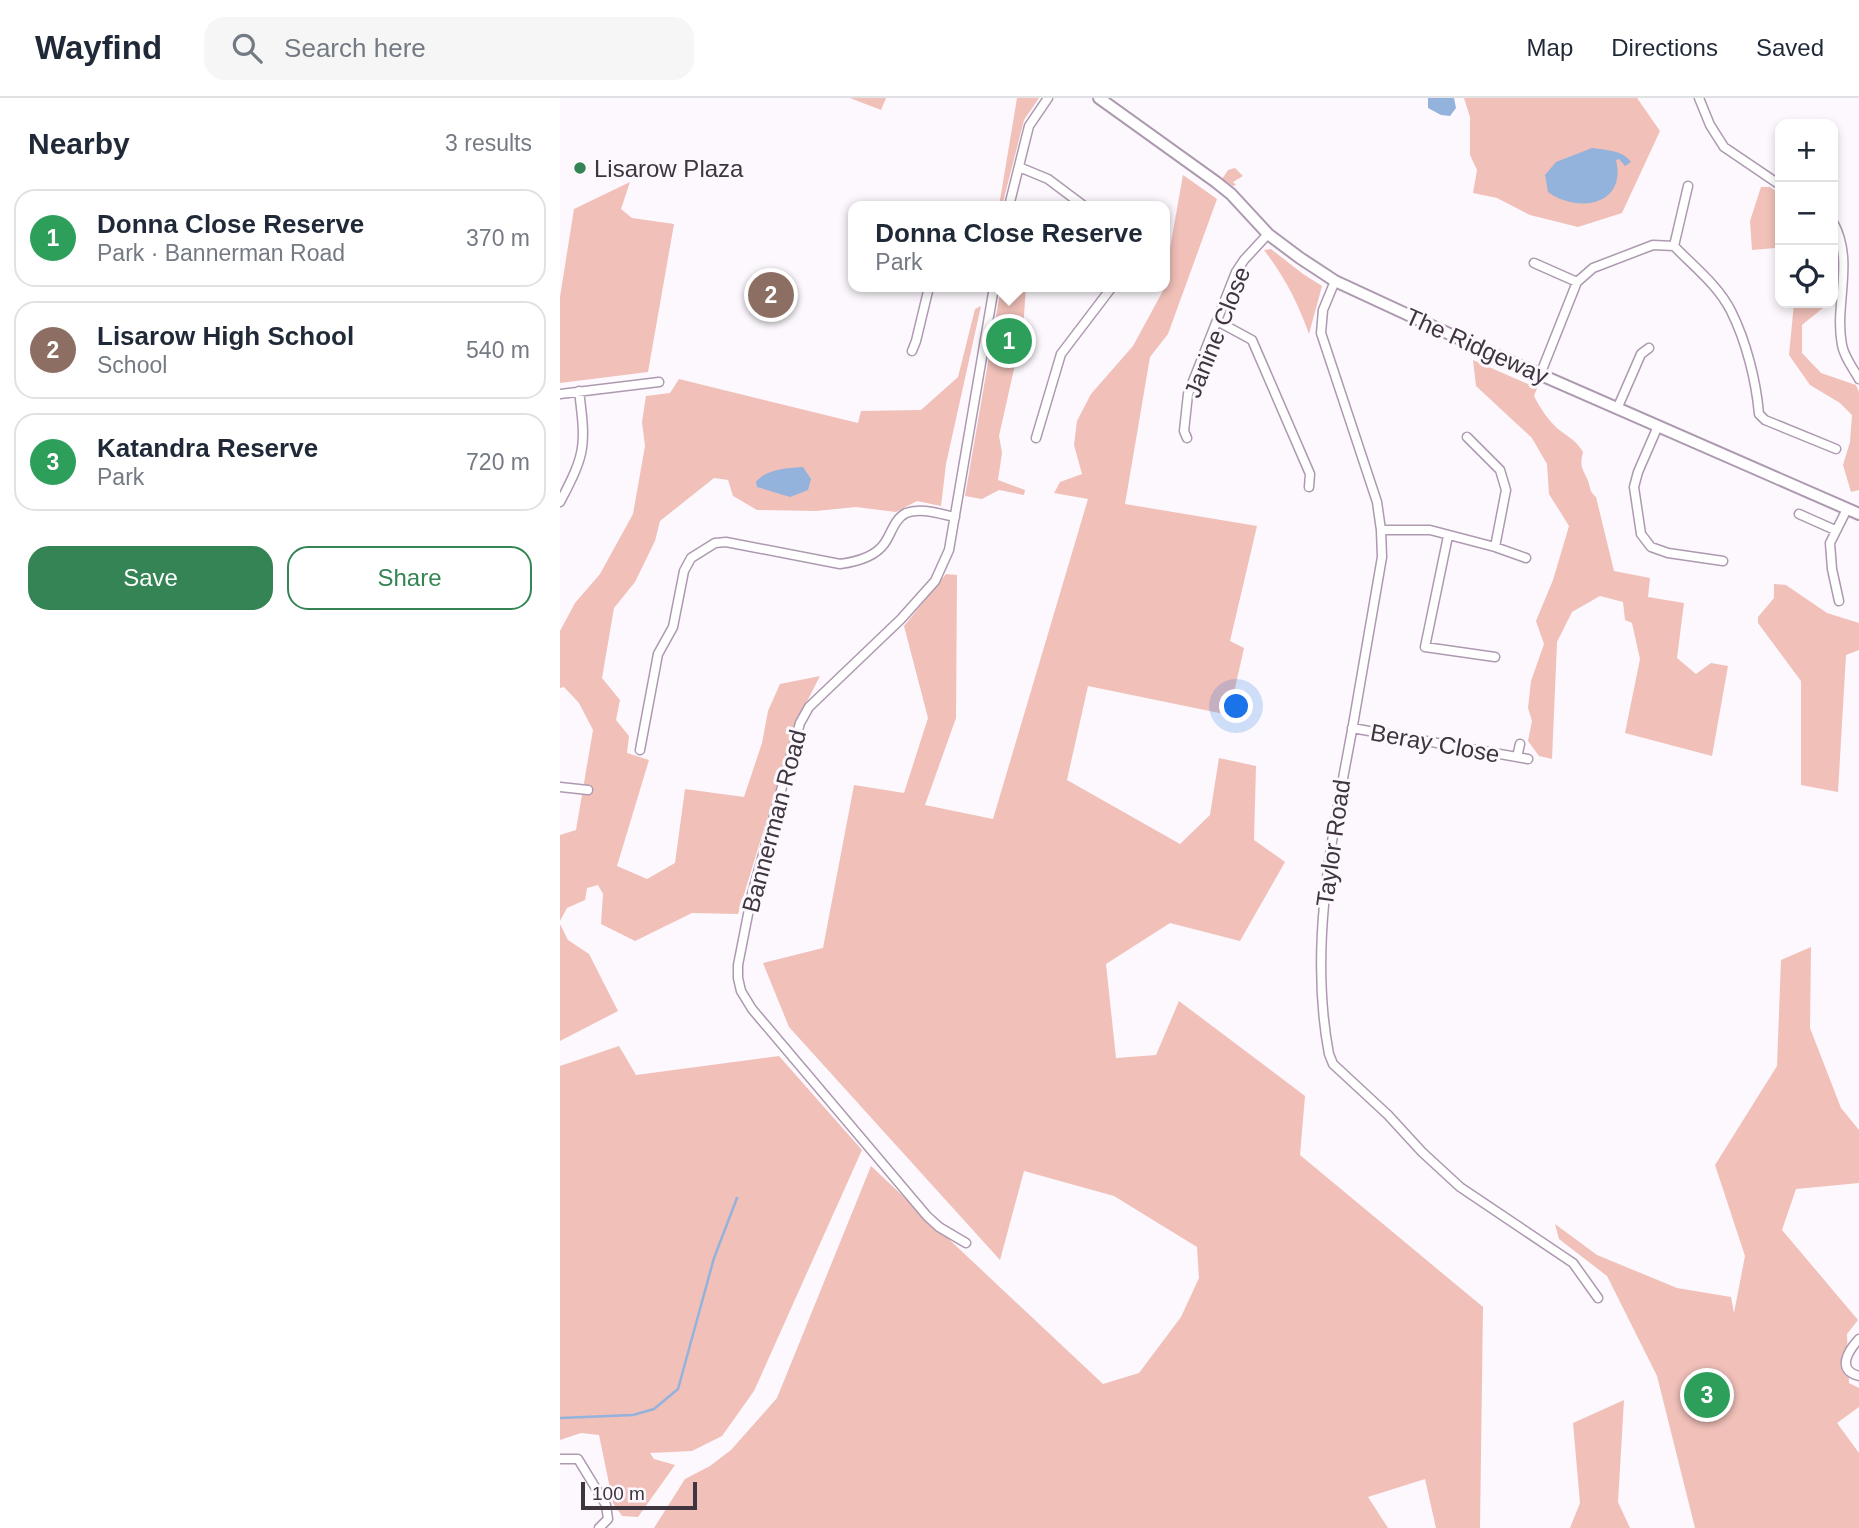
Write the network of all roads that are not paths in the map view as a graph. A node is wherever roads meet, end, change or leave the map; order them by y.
1 (1048, 98) edge
2 (1099, 98) edge
3 (1108, 98) edge
4 (1699, 98) edge
5 (1132, 120) junction
6 (1018, 167) junction
7 (1776, 182) edge
8 (1688, 186) dead end
9 (1010, 201) edge
10 (1077, 201) edge
11 (1838, 233) edge
12 (1269, 234) junction
13 (1674, 246) junction
14 (1534, 263) dead end
15 (1335, 281) junction
16 (1577, 282) junction
17 (928, 292) edge
18 (993, 292) edge
19 (1108, 292) edge
20 (1217, 321) junction
21 (1649, 348) dead end
22 (912, 351) dead end
23 (1540, 375) junction
24 (1859, 379) edge
25 (659, 382) dead end
26 (579, 391) junction
27 (560, 394) edge
28 (1617, 409) junction
29 (1658, 426) junction
30 (1036, 438) dead end
31 (1187, 438) dead end
32 (1467, 438) dead end
33 (1836, 449) dead end
34 (1310, 487) dead end
35 (560, 502) edge
36 (1847, 509) junction
37 (1799, 514) dead end
38 (1859, 514) edge
39 (955, 517) junction
40 (1381, 530) junction
41 (1835, 530) junction
42 (1448, 536) junction
43 (1495, 547) junction
44 (1526, 558) dead end
45 (1723, 561) dead end
46 (1839, 601) dead end
47 (1495, 657) dead end
48 (1352, 728) junction
49 (1520, 744) dead end
50 (640, 750) dead end
51 (1517, 757) junction
52 (1528, 759) dead end
53 (560, 787) edge
54 (588, 790) dead end
55 (966, 1243) dead end
56 (1598, 1298) dead end
57 (1859, 1339) edge
58 (1859, 1376) edge
59 (560, 1459) edge
60 (599, 1528) edge

1 - 6 street
2 - 5 street, The Ridgeway
3 - 5 street, The Ridgeway
4 - 7 street
5 - 12 street, The Ridgeway
6 - 9 street
6 - 10 street
8 - 13 street
11 - 24 street
12 - 15 street, The Ridgeway
12 - 20 street, Janine Close
13 - 16 street
13 - 33 street
14 - 16 street
15 - 23 street, The Ridgeway
15 - 40 street, Taylor Road
16 - 23 street
17 - 22 street
18 - 39 street, Bannerman Road
19 - 30 street
20 - 31 street, Janine Close
20 - 34 street
21 - 28 street
23 - 28 street, The Ridgeway
25 - 26 street
26 - 27 street
26 - 35 street
28 - 29 street, The Ridgeway
29 - 36 street, The Ridgeway
29 - 45 street
32 - 43 street
36 - 38 street, The Ridgeway
36 - 41 street
37 - 41 street
39 - 50 street
39 - 55 street, Bannerman Road
40 - 42 street
40 - 48 street, Taylor Road
41 - 46 street
42 - 43 street
42 - 47 street
43 - 44 street
48 - 51 street, Beray Close
48 - 56 street, Taylor Road
49 - 51 street, Beray Close
51 - 52 street, Beray Close
53 - 54 street
57 - 58 street
59 - 60 street

